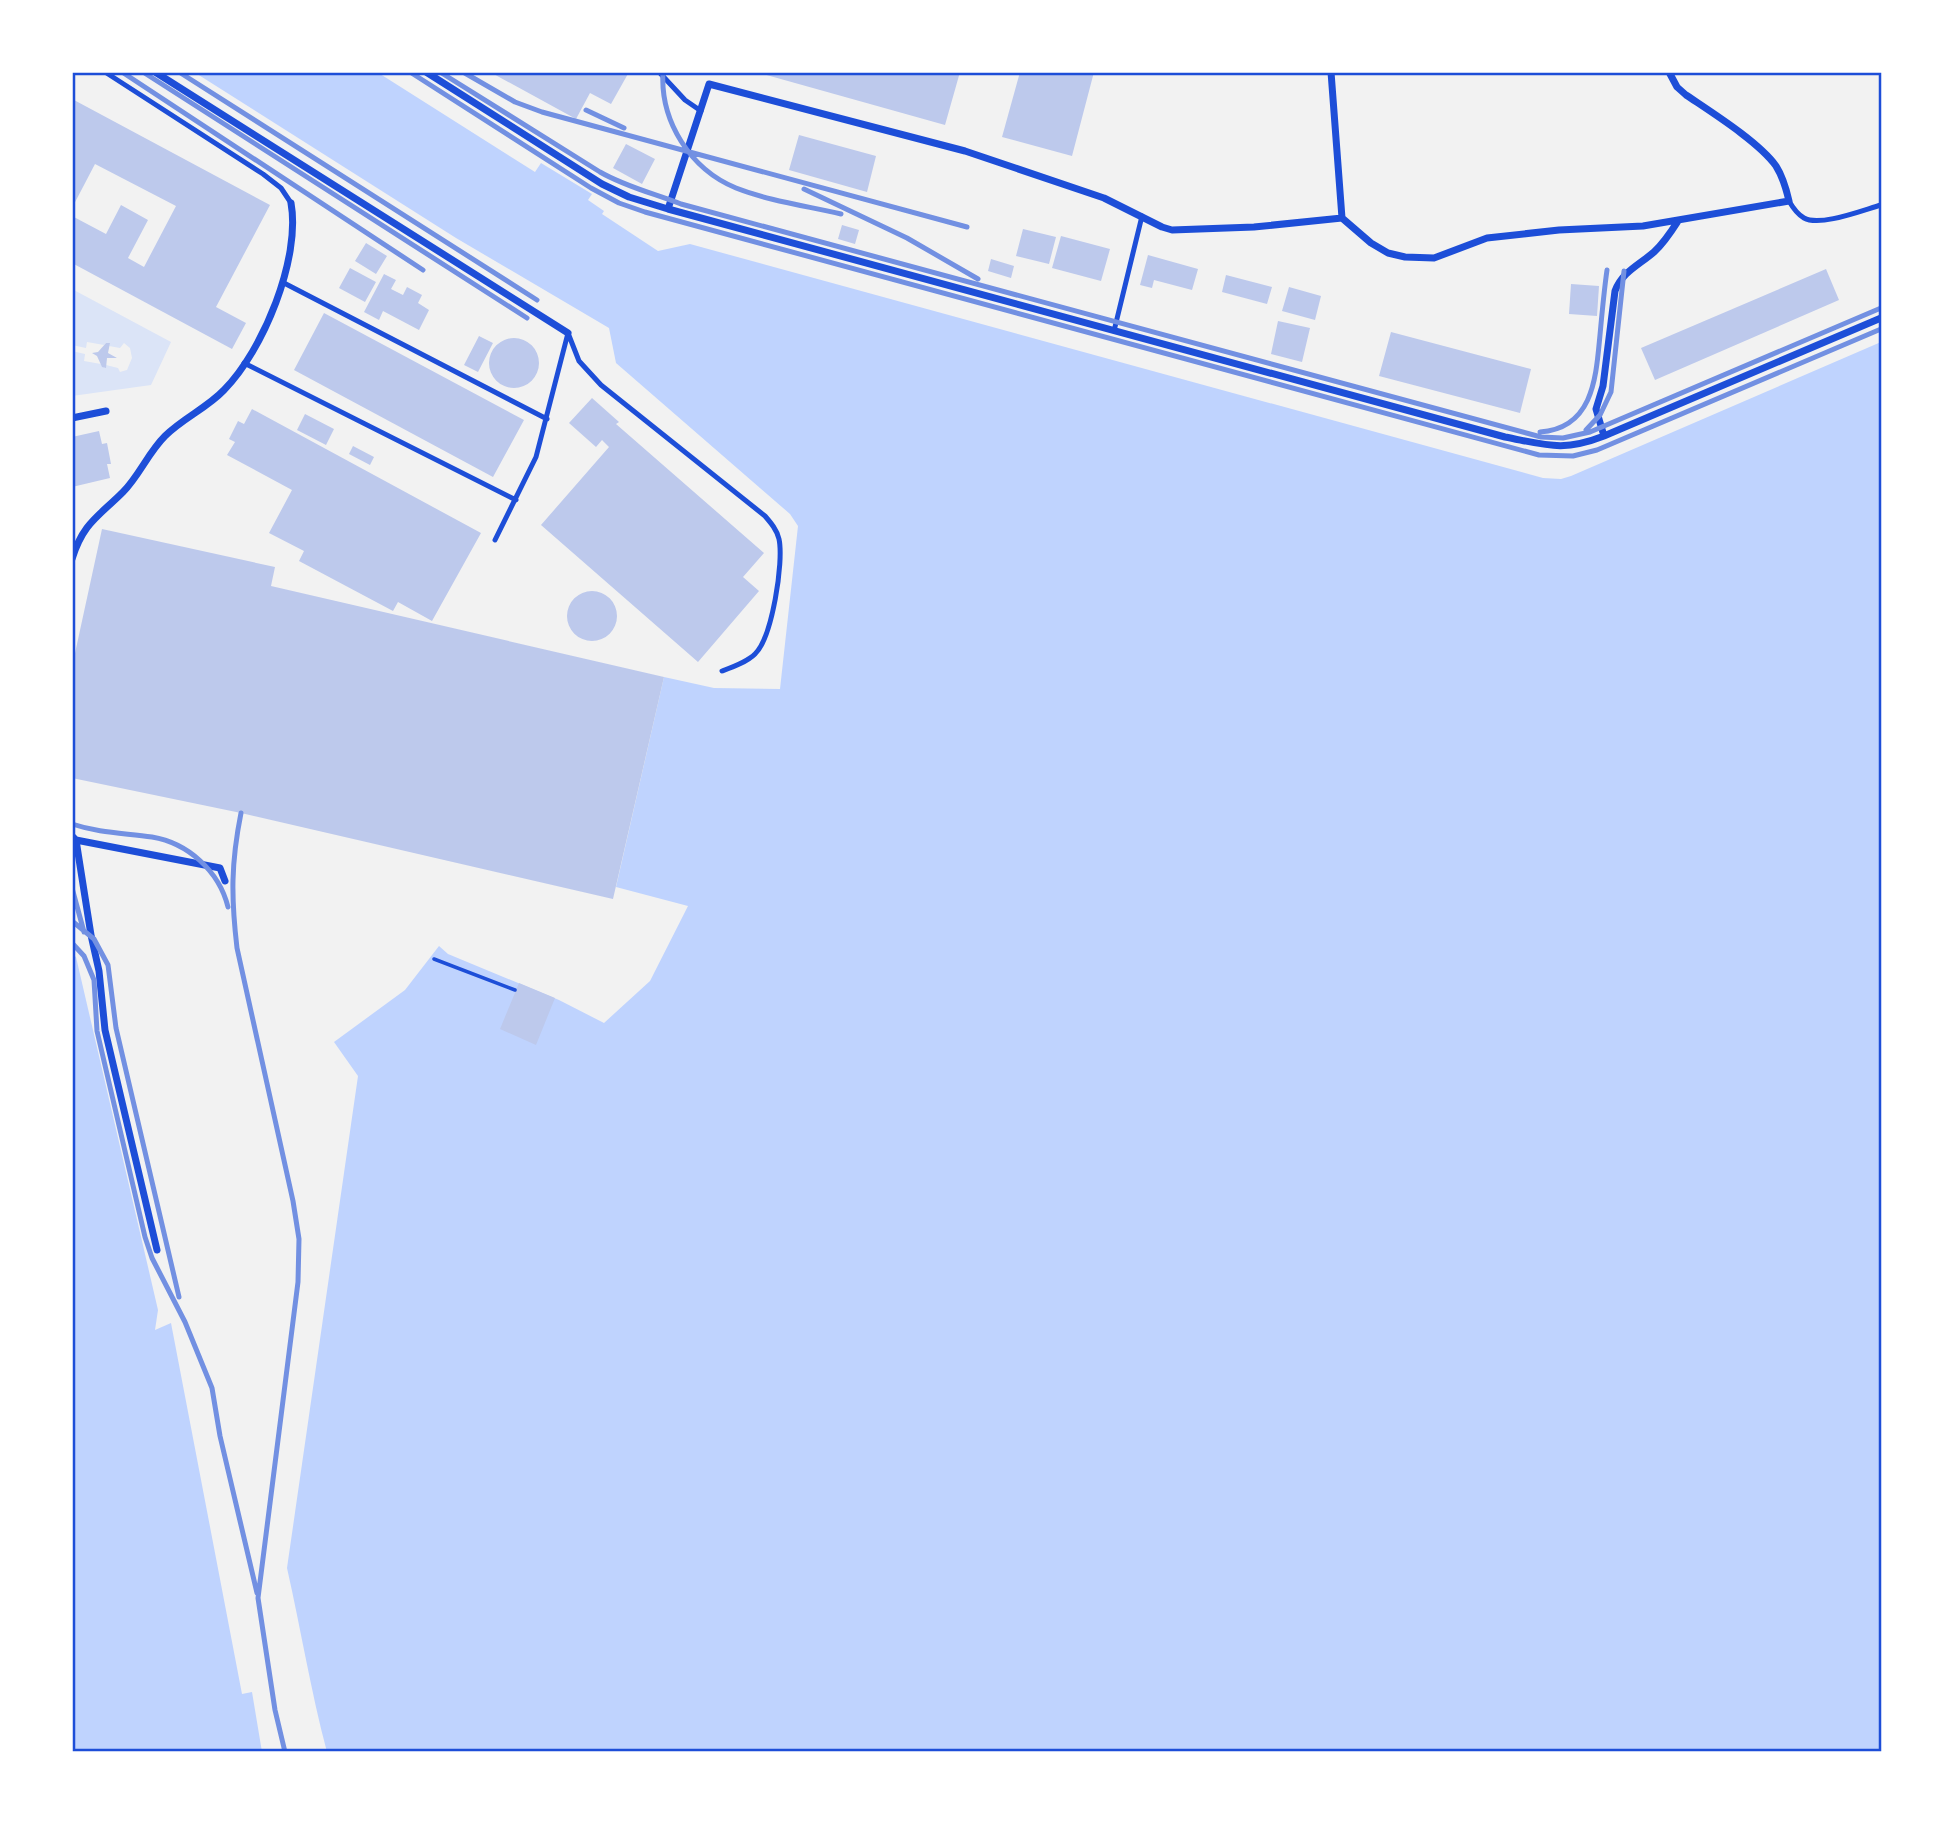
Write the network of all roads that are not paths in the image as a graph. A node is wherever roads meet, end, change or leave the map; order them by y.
1 (106, 72) edge
2 (155, 72) edge
3 (426, 72) edge
4 (659, 72) edge
5 (1331, 72) edge
6 (1669, 72) edge
7 (701, 111) junction
8 (1789, 201) junction
9 (291, 203) joint
10 (1881, 205) edge
11 (668, 209) junction
12 (1142, 216) junction
13 (1342, 218) junction
14 (1678, 221) junction
15 (284, 283) junction
16 (1881, 318) edge
17 (1114, 331) junction
18 (568, 333) junction
19 (244, 363) junction
20 (106, 411) dead end
21 (72, 418) edge
22 (547, 419) junction
23 (1604, 436) junction
24 (516, 500) junction
25 (495, 540) dead end
26 (72, 559) edge
27 (722, 671) dead end
28 (74, 838) edge
29 (225, 881) dead end
30 (157, 1250) dead end

1 - 9 lane
2 - 18 street
3 - 11 street
4 - 7 lane
5 - 13 street
6 - 8 street
7 - 11 street
7 - 12 street
8 - 10 lane
8 - 14 street
9 - 15 street
11 - 17 street
12 - 13 street
12 - 17 lane
13 - 14 street
14 - 23 street
15 - 19 street
15 - 22 lane
16 - 23 street
17 - 23 street
18 - 22 lane
18 - 27 lane
19 - 24 lane
19 - 26 street
20 - 21 street
22 - 24 lane
24 - 25 lane
28 - 29 street
28 - 30 street

